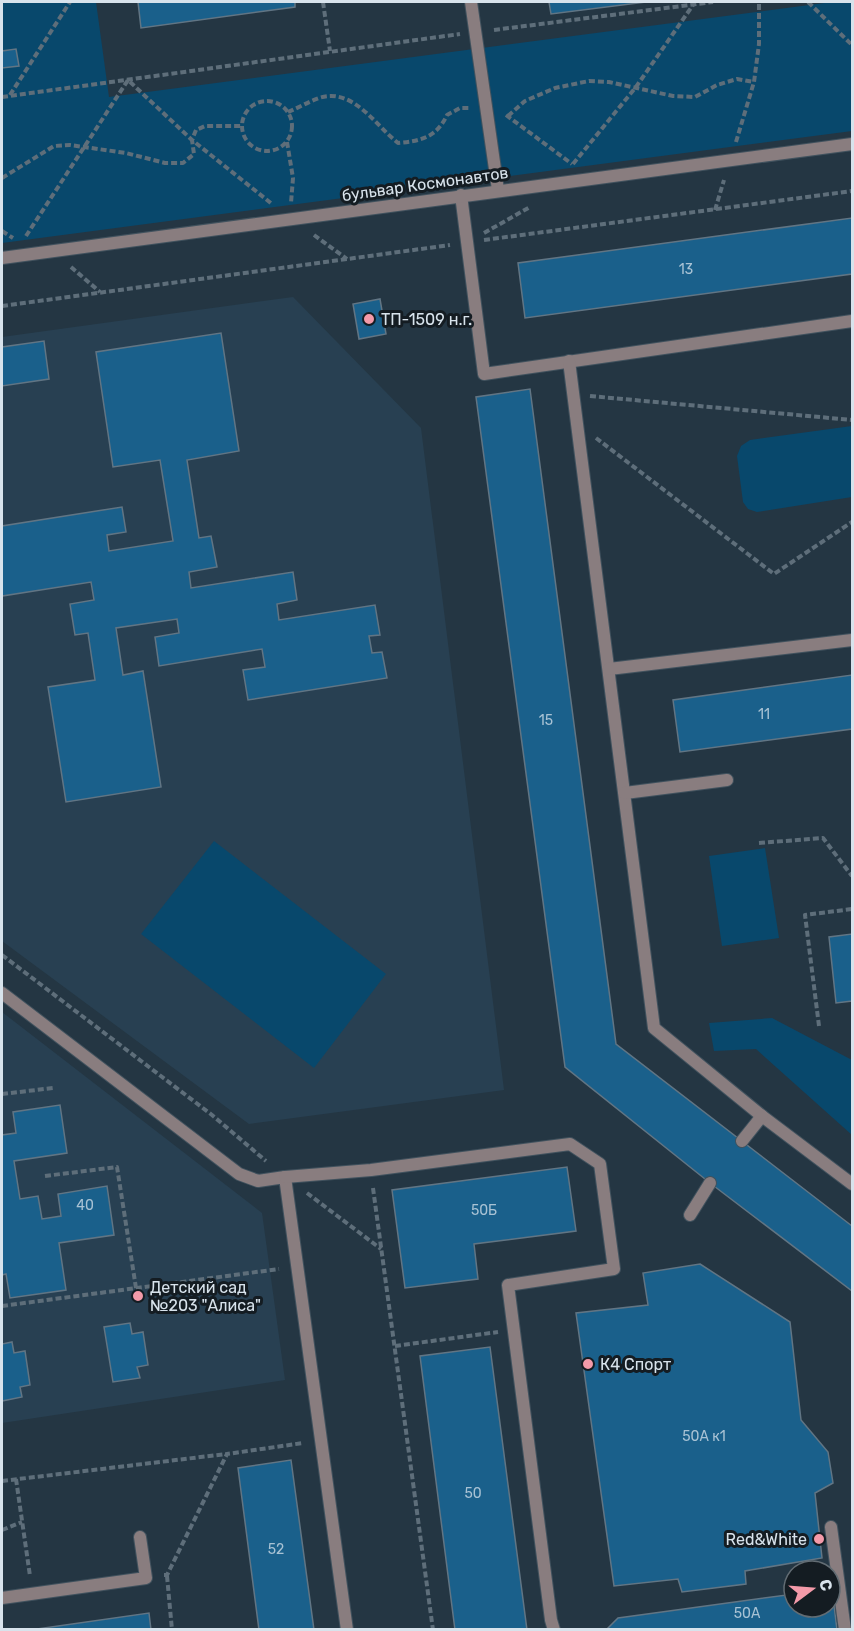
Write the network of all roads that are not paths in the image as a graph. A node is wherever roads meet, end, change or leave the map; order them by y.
1 (471, 2) edge
2 (852, 144) edge
3 (498, 190) junction
4 (461, 195) junction
5 (2, 258) edge
6 (852, 321) edge
7 (569, 361) junction
8 (852, 640) edge
9 (609, 669) junction
10 (727, 780) dead end
11 (625, 793) junction
12 (2, 993) edge
13 (762, 1116) junction
14 (742, 1141) dead end
15 (285, 1177) junction
16 (711, 1182) dead end
17 (852, 1184) edge
18 (690, 1215) dead end
19 (831, 1527) dead end
20 (140, 1537) dead end
21 (2, 1598) edge
22 (347, 1629) edge
23 (554, 1629) edge
24 (845, 1629) edge

1 - 3 street
2 - 3 street, бульвар Космонавтов
3 - 4 street, бульвар Космонавтов
4 - 5 street, бульвар Космонавтов
4 - 7 street
6 - 7 street
7 - 9 street
8 - 9 street
9 - 11 street
10 - 11 street
11 - 13 street
12 - 15 street
13 - 14 street
13 - 17 street
15 - 22 street
15 - 23 street
16 - 18 street
19 - 24 street
20 - 21 street

